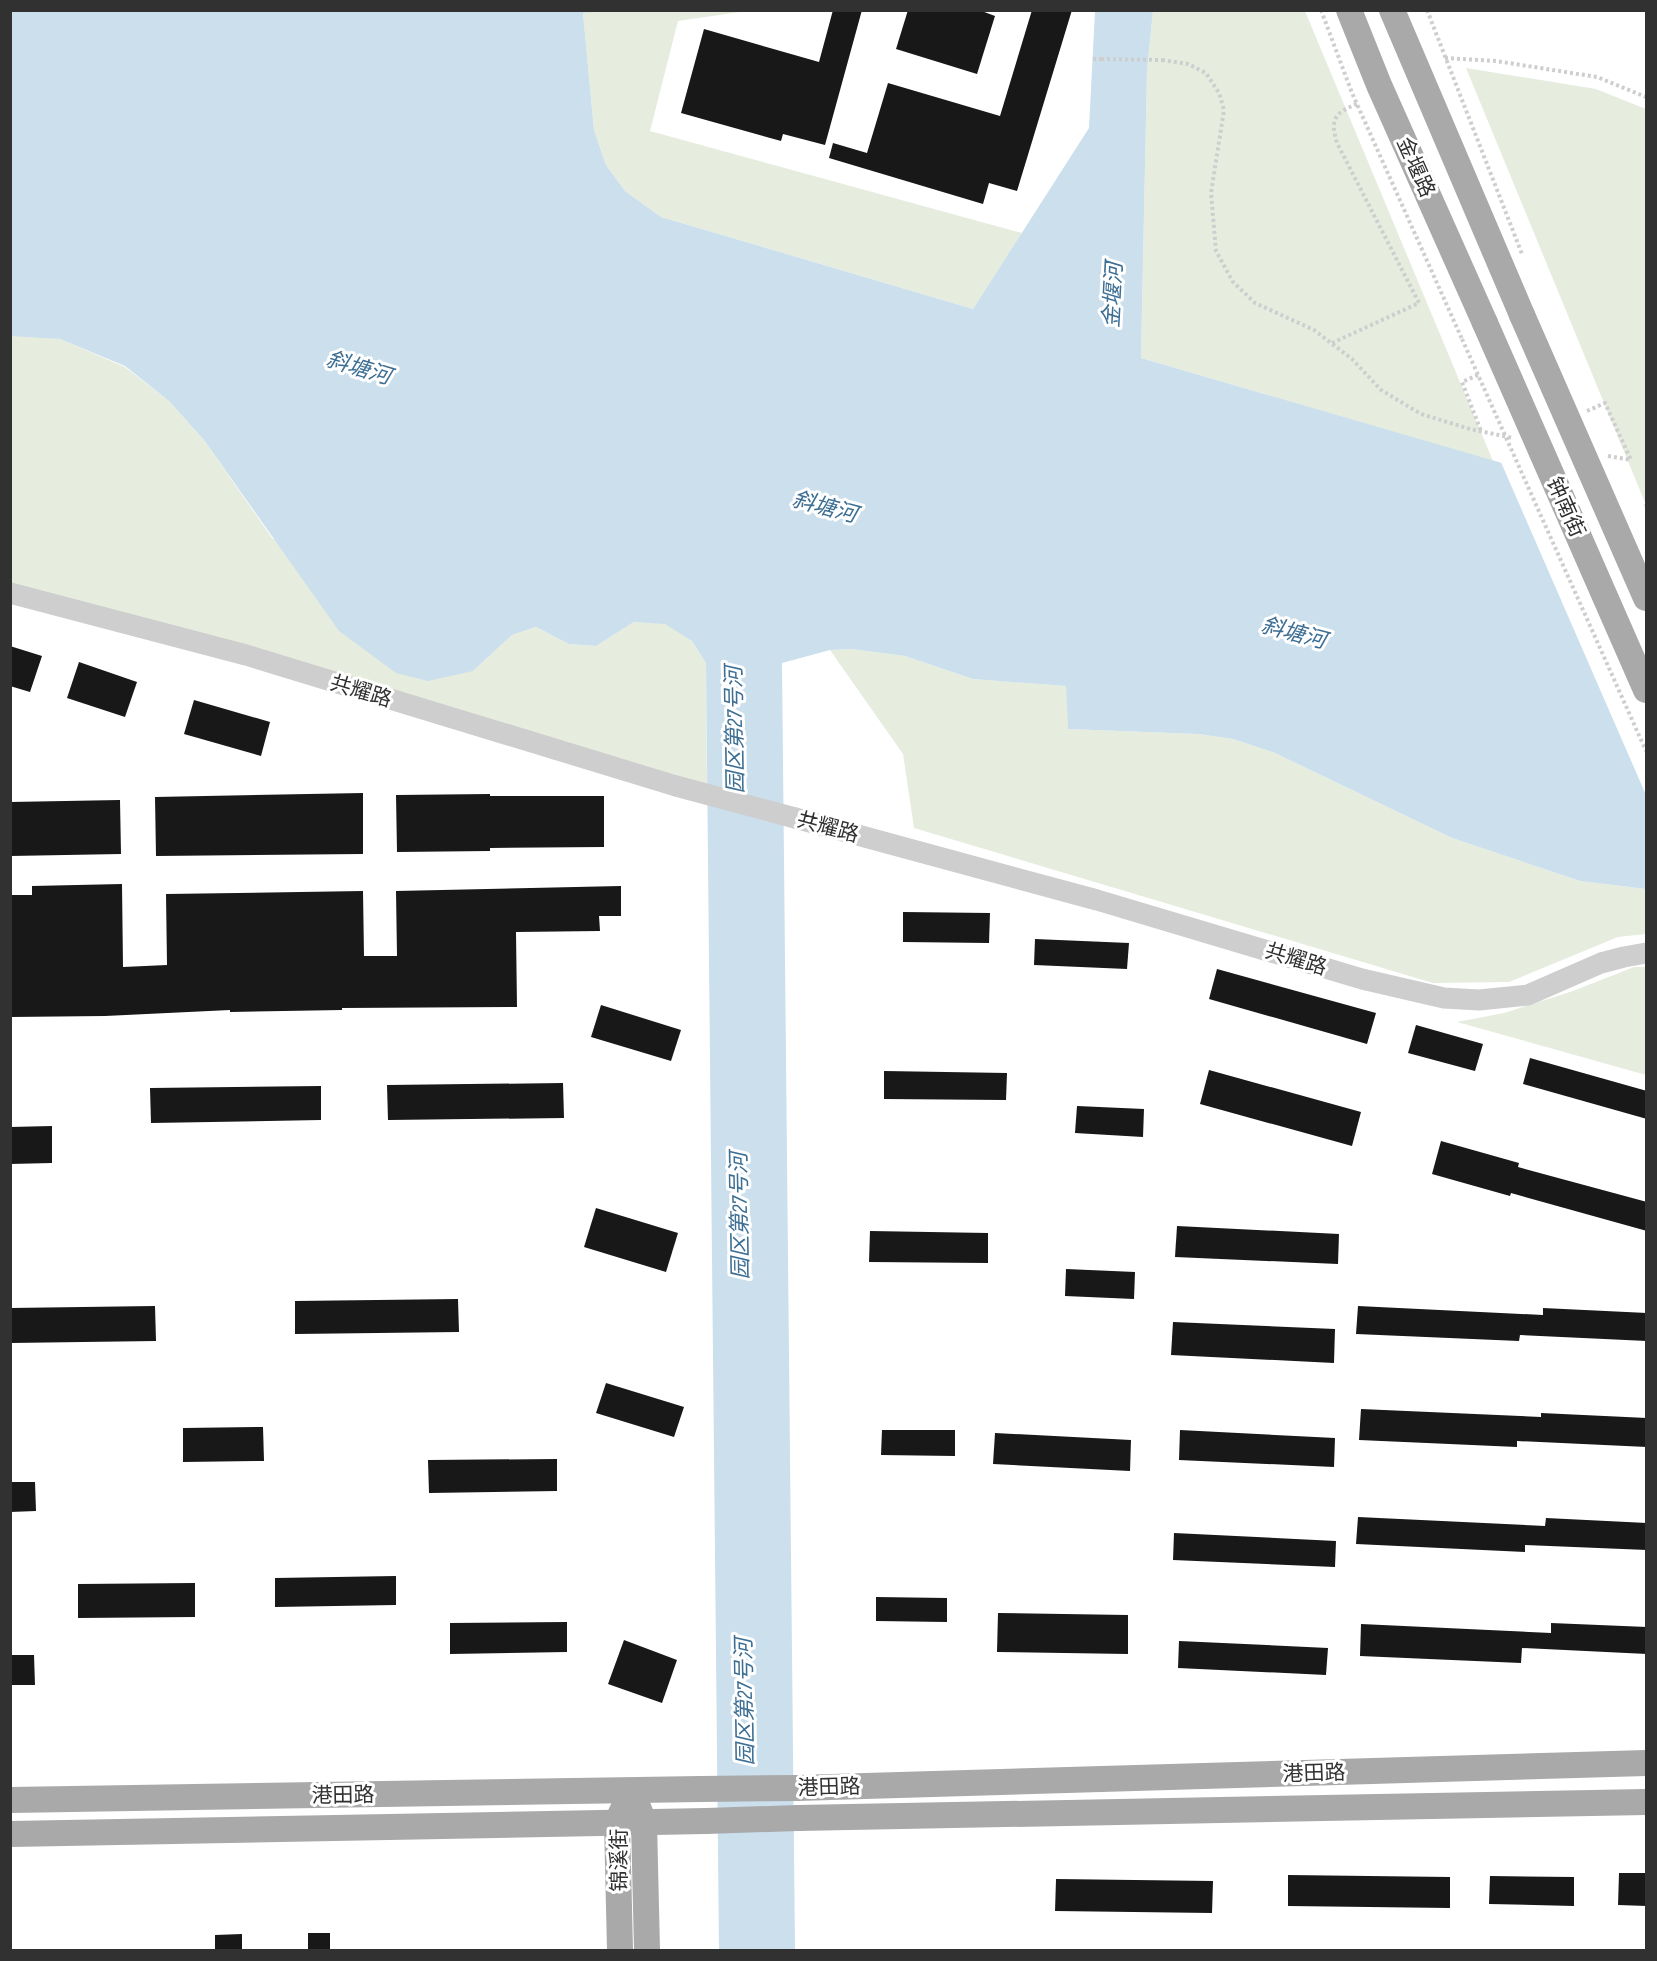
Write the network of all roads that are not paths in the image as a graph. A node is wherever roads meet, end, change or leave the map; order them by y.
1 (1349, 10) edge
2 (1392, 10) edge
3 (1522, 315) joint
4 (1485, 323) joint
5 (10, 594) edge
6 (1647, 598) edge
7 (1647, 690) edge
8 (1647, 953) edge
9 (1647, 1763) edge
10 (631, 1790) junction
11 (10, 1800) edge
12 (1647, 1802) edge
13 (617, 1822) junction
14 (644, 1822) junction
15 (10, 1834) edge
16 (620, 1950) edge
17 (647, 1950) edge

1 - 4 main road, 金堰路
2 - 3 main road, 金堰路
3 - 6 main road, 钟南街, bridge
4 - 7 main road, 钟南街, bridge
5 - 8 street, 共耀路, bridge
9 - 10 main road, 港田路, bridge
10 - 11 main road, 港田路
10 - 13 main road, 锦溪街
10 - 14 main road, 锦溪街
12 - 14 main road, 港田路, bridge
13 - 14 main road, 港田路
13 - 15 main road, 港田路
13 - 16 main road, 锦溪街
14 - 17 main road, 锦溪街

